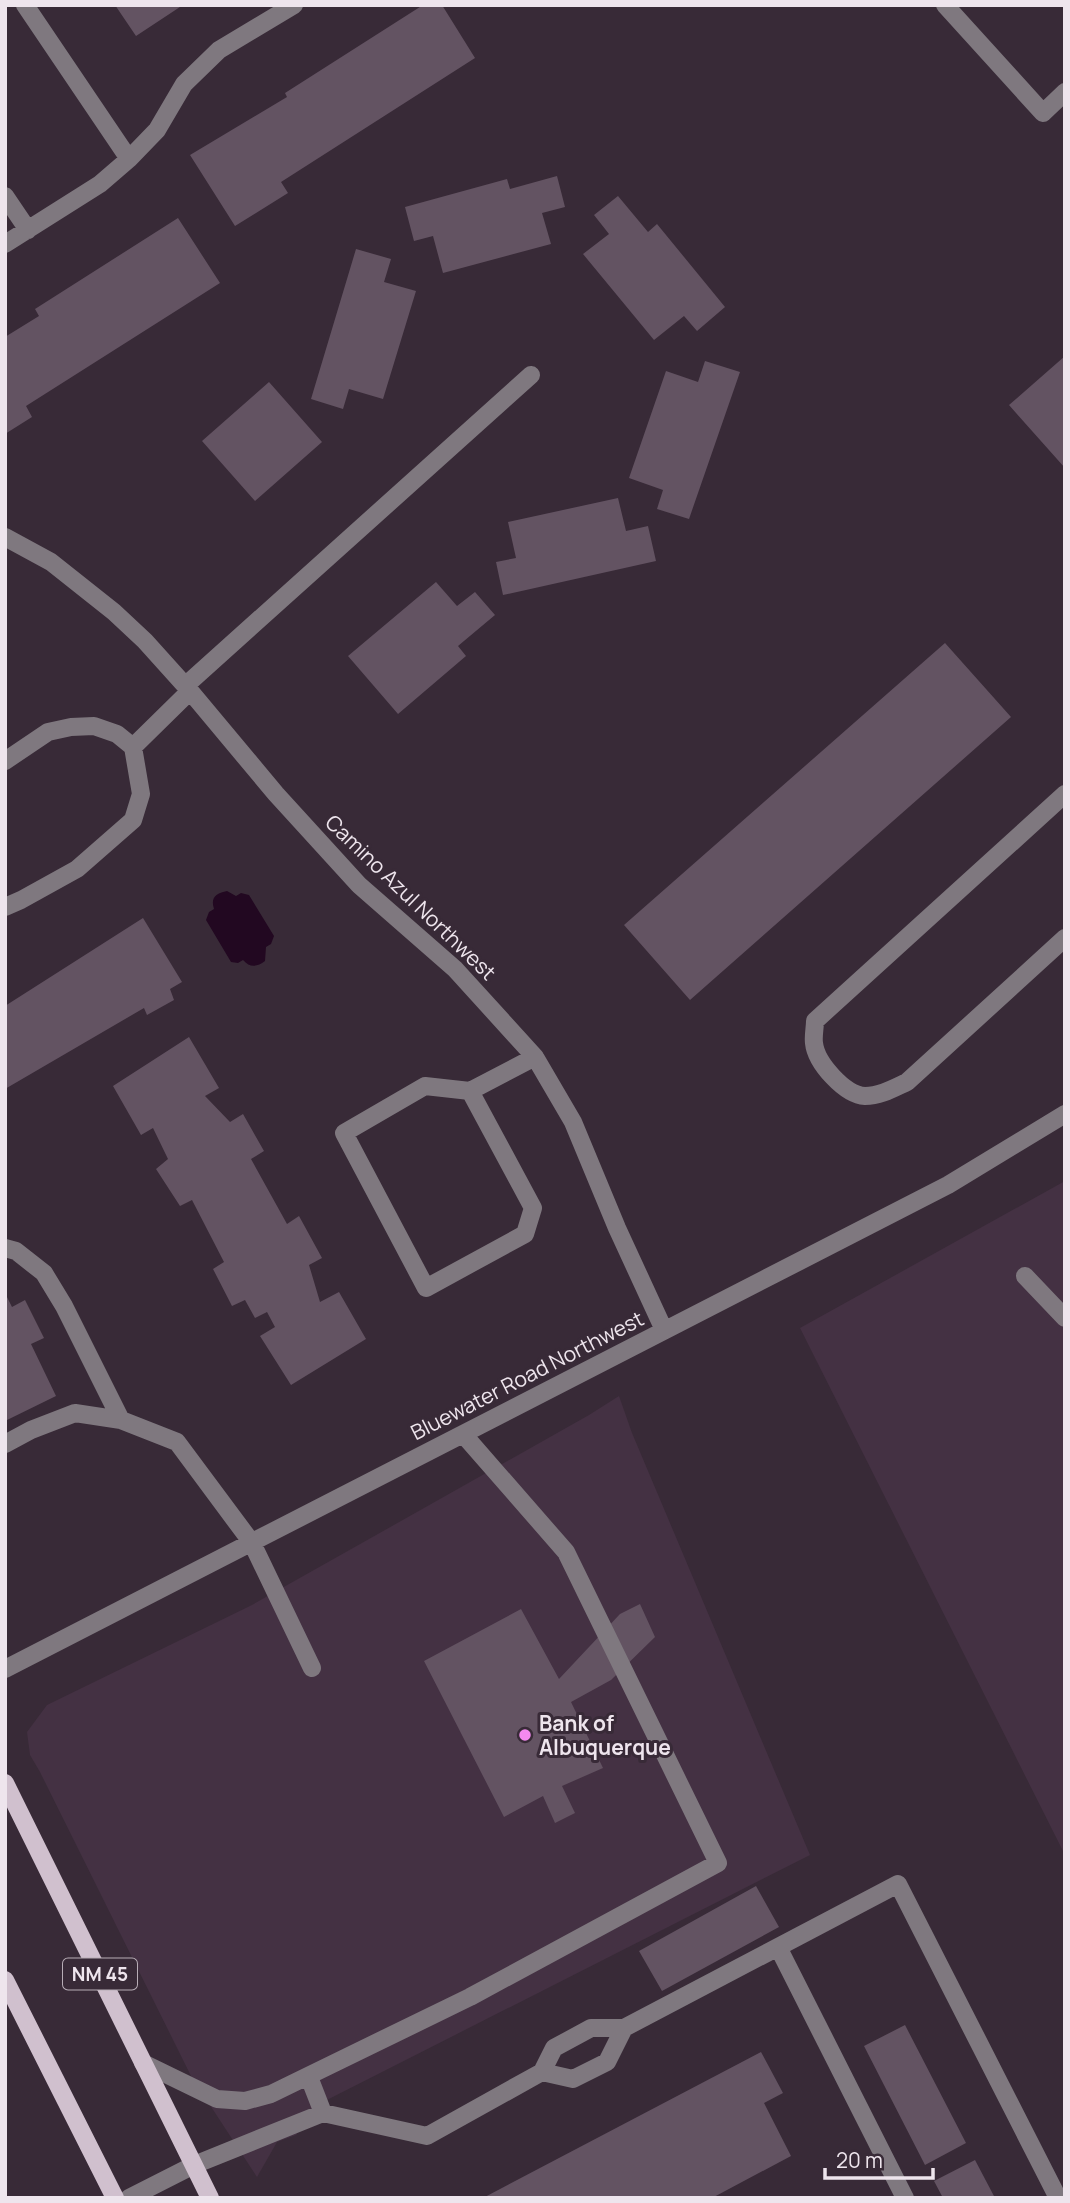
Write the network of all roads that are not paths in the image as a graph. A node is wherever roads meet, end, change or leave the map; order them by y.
1 (25, 5) edge
2 (294, 5) edge
3 (945, 5) edge
4 (1065, 92) edge
5 (129, 159) junction
6 (5, 196) edge
7 (28, 230) junction
8 (5, 244) edge
9 (531, 375) dead end
10 (7, 541) edge
11 (187, 688) junction
12 (133, 747) junction
13 (5, 761) edge
14 (1065, 794) edge
15 (5, 906) edge
16 (1065, 938) edge
17 (535, 1056) junction
18 (470, 1091) junction
19 (1065, 1114) edge
20 (5, 1248) edge
21 (1025, 1276) dead end
22 (1065, 1318) edge
23 (664, 1330) junction
24 (121, 1420) junction
25 (463, 1434) junction
26 (5, 1444) edge
27 (252, 1543) junction
28 (312, 1668) dead end
29 (5, 1669) edge
30 (5, 1783) edge
31 (778, 1947) junction
32 (5, 1980) edge
33 (624, 2028) junction
34 (143, 2063) junction
35 (542, 2072) junction
36 (309, 2077) junction
37 (323, 2113) junction
38 (194, 2165) junction
39 (115, 2198) edge
40 (129, 2198) edge
41 (210, 2198) edge
42 (905, 2198) edge
43 (1058, 2198) edge

1 - 5 street
2 - 5 street
3 - 4 street
5 - 7 street
6 - 7 street
7 - 8 street
9 - 11 street
10 - 11 street, Camino Azul Northwest
11 - 12 street
11 - 17 street, Camino Azul Northwest
12 - 13 street
12 - 15 street
14 - 16 street
17 - 18 street
17 - 23 street, Camino Azul Northwest
18 - 18 street
19 - 23 street, Bluewater Road Northwest
20 - 24 street
21 - 22 street
23 - 25 street, Bluewater Road Northwest
24 - 26 street
24 - 27 street
25 - 27 street, Bluewater Road Northwest
25 - 36 street
27 - 28 street
27 - 29 street, Bluewater Road Northwest
30 - 34 main road, NM 45
31 - 33 street
31 - 42 street
31 - 43 street
32 - 39 main road
33 - 35 street
33 - 35 street
34 - 36 street
34 - 38 main road, NM 45
35 - 37 street
36 - 37 street
37 - 38 street
38 - 40 street
38 - 41 main road, NM 45

